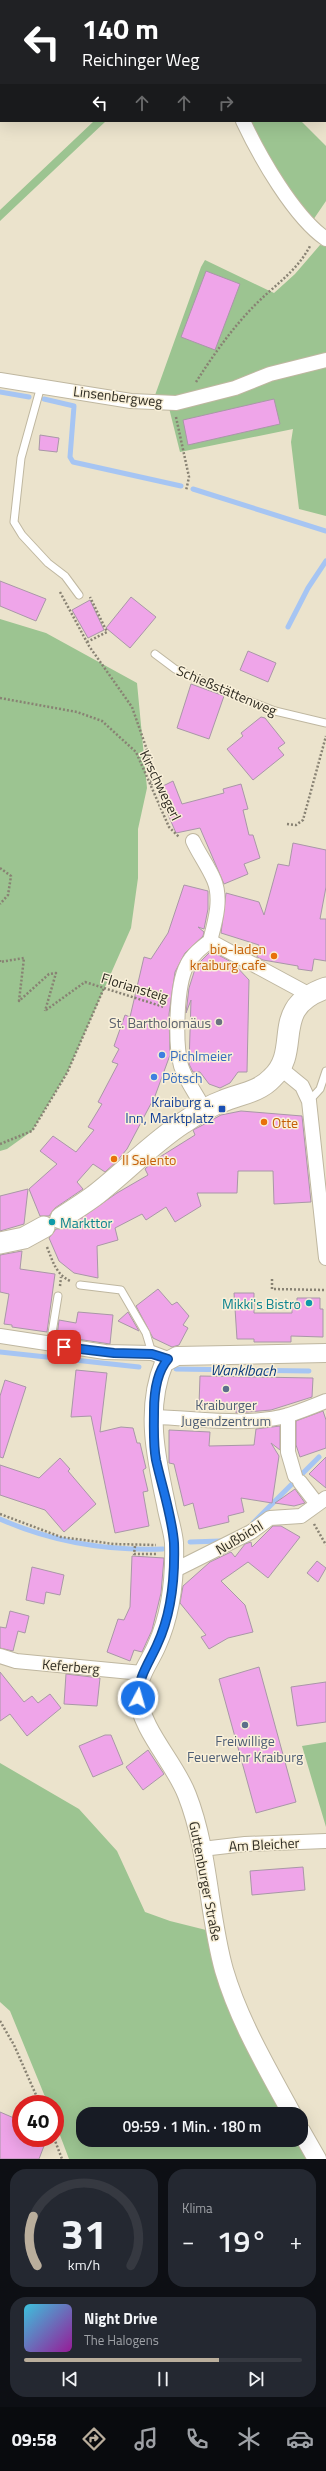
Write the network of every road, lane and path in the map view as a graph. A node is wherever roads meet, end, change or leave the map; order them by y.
1 (244, 122) edge
2 (322, 236) edge
3 (326, 360) edge
4 (0, 380) edge
5 (41, 386) junction
6 (176, 403) junction
7 (186, 491) dead end
8 (48, 563) junction
9 (79, 595) joint
10 (86, 642) junction
11 (155, 654) dead end
12 (0, 698) edge
13 (326, 723) edge
14 (326, 736) edge
15 (152, 789) junction
16 (288, 824) dead end
17 (193, 841) joint
18 (0, 868) edge
19 (0, 904) edge
20 (210, 941) junction
21 (0, 960) edge
22 (104, 988) junction
23 (318, 991) edge
24 (179, 1011) junction
25 (280, 1068) junction
26 (326, 1071) edge
27 (309, 1101) junction
28 (204, 1109) junction
29 (0, 1144) edge
30 (52, 1223) junction
31 (0, 1244) edge
32 (326, 1258) edge
33 (272, 1278) dead end
34 (72, 1282) dead end
35 (80, 1285) dead end
36 (326, 1290) edge
37 (58, 1296) dead end
38 (0, 1336) edge
39 (50, 1345) junction
40 (326, 1353) edge
41 (160, 1356) junction
42 (326, 1401) edge
43 (288, 1415) junction
44 (154, 1417) junction
45 (317, 1505) edge
46 (0, 1514) edge
47 (326, 1545) edge
48 (134, 1546) junction
49 (174, 1547) junction
50 (173, 1571) junction
51 (0, 1656) edge
52 (142, 1673) junction
53 (326, 1841) edge
54 (202, 1849) junction
55 (0, 2021) edge
56 (36, 2095) edge
57 (288, 2107) edge
58 (308, 2143) edge
59 (57, 2147) edge
60 (62, 2159) edge
61 (317, 2159) edge

1 - 2 street
2 - 6 path
3 - 6 street, Linsenbergweg
4 - 5 street, Linsenbergweg
5 - 6 street, Linsenbergweg
5 - 8 lane
6 - 7 path
8 - 9 lane
8 - 10 path
9 - 10 path
10 - 15 path
11 - 13 lane, Schießstättenweg
12 - 15 path, Kirschwegerl
14 - 16 path
15 - 17 path, Kirschwegerl
17 - 20 street
18 - 19 path
20 - 23 street
20 - 24 street
21 - 22 path, Floriansteig
22 - 24 path, Floriansteig
22 - 29 path
23 - 25 main road
24 - 28 street
25 - 27 street
25 - 28 main road
26 - 27 lane
27 - 32 street
28 - 30 main road
30 - 31 main road
30 - 34 path
33 - 36 path
35 - 41 lane
37 - 39 lane
38 - 39 street
39 - 41 street
40 - 41 street
41 - 44 street, Guttenburger Straße
42 - 43 street
43 - 44 street
43 - 45 street
44 - 49 street, Guttenburger Straße
45 - 47 path
45 - 50 street, Nußbichl
46 - 48 path
48 - 49 path
48 - 49 path
49 - 50 street, Guttenburger Straße
50 - 52 street, Guttenburger Straße
51 - 52 street, Keferberg
52 - 54 street, Guttenburger Straße
53 - 54 street, Am Bleicher
54 - 57 street, Guttenburger Straße
55 - 56 path
58 - 61 street
59 - 60 path

